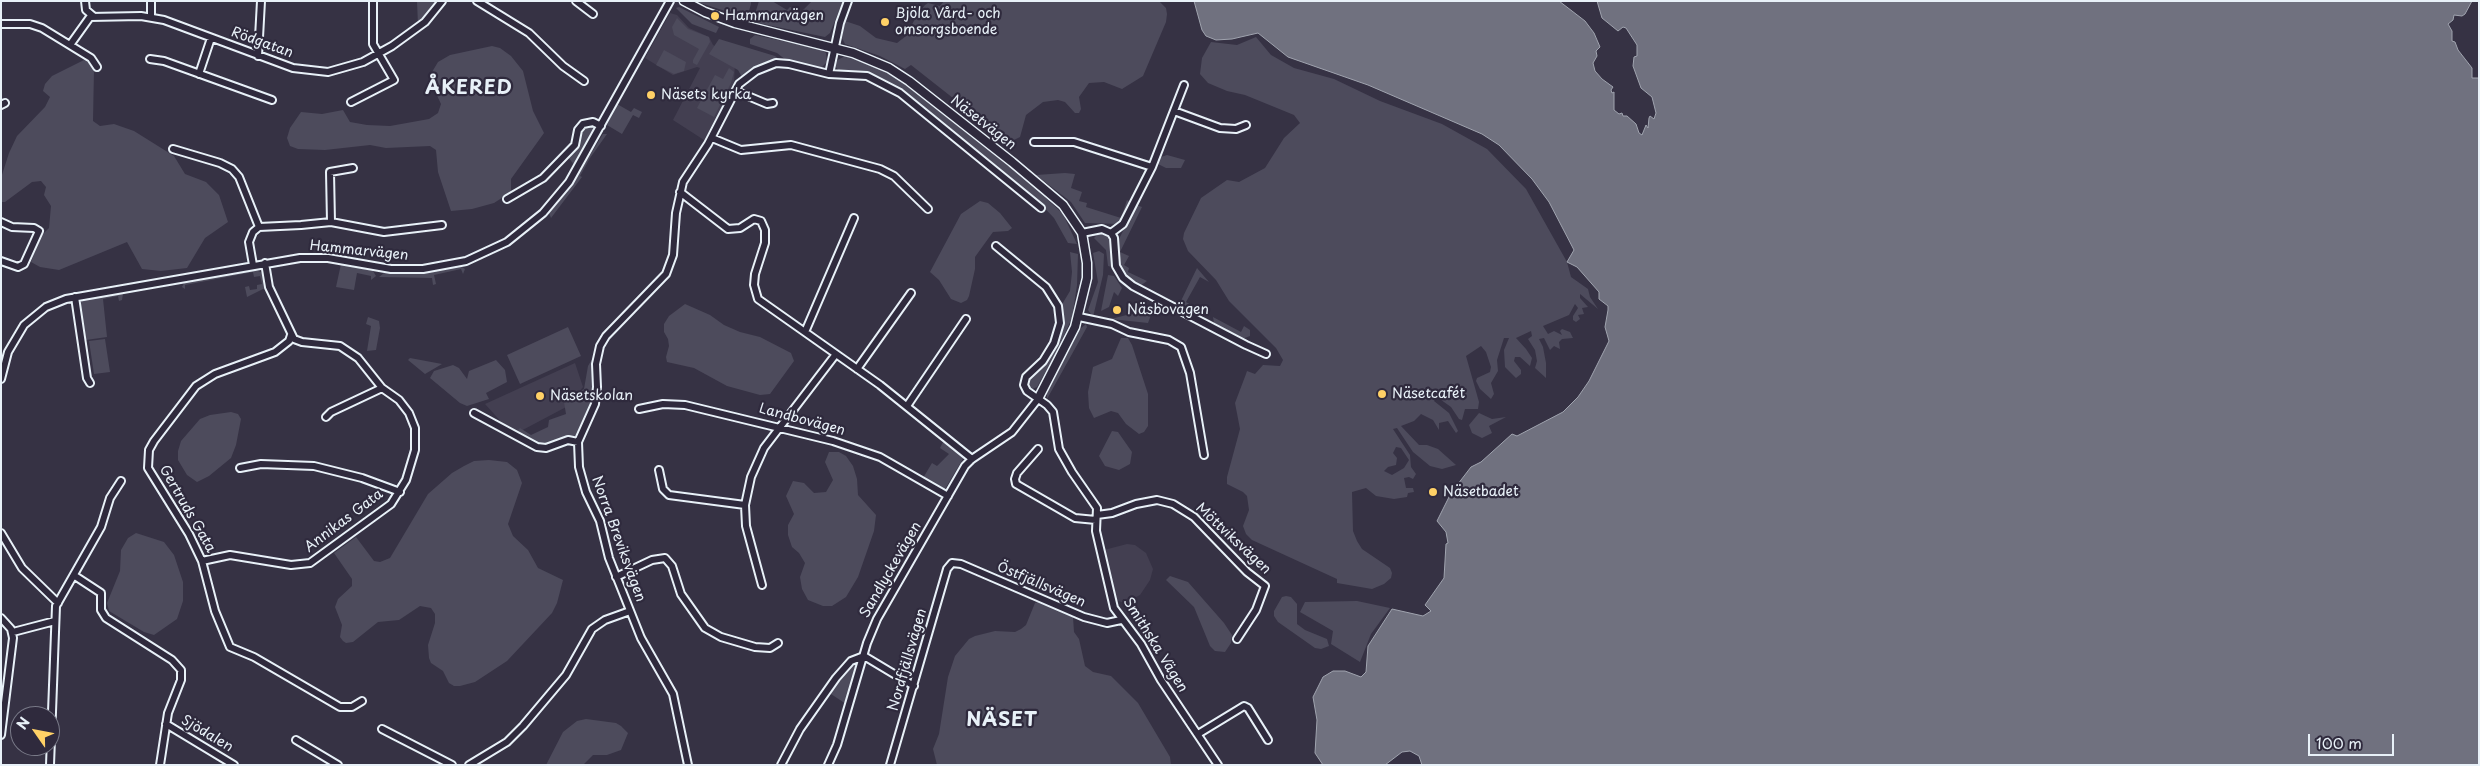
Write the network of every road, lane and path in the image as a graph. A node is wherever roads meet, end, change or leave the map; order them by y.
1 (85, 1) edge
2 (151, 1) edge
3 (261, 1) edge
4 (373, 1) edge
5 (442, 1) edge
6 (477, 1) edge
7 (576, 1) edge
8 (670, 1) edge
9 (684, 1) edge
10 (848, 1) edge
11 (593, 14) dead end
12 (93, 16) junction
13 (151, 17) junction
14 (1, 24) edge
15 (211, 38) junction
16 (70, 45) junction
17 (835, 48) junction
18 (377, 53) junction
19 (258, 56) junction
20 (150, 59) dead end
21 (97, 68) dead end
22 (199, 74) junction
23 (829, 74) junction
24 (584, 81) dead end
25 (1184, 85) dead end
26 (736, 91) junction
27 (272, 100) dead end
28 (351, 102) dead end
29 (772, 103) dead end
30 (1174, 111) junction
31 (1246, 125) dead end
32 (601, 126) junction
33 (712, 138) junction
34 (1034, 142) dead end
35 (173, 149) dead end
36 (1152, 167) junction
37 (353, 168) dead end
38 (680, 192) junction
39 (507, 199) dead end
40 (1042, 208) dead end
41 (928, 209) dead end
42 (854, 218) dead end
43 (1, 222) edge
44 (331, 222) junction
45 (442, 226) dead end
46 (259, 227) junction
47 (1082, 233) junction
48 (1111, 233) junction
49 (996, 246) dead end
50 (1, 261) edge
51 (265, 263) junction
52 (253, 265) junction
53 (911, 292) dead end
54 (75, 297) junction
55 (1078, 317) junction
56 (966, 319) dead end
57 (805, 332) junction
58 (291, 335) junction
59 (836, 354) junction
60 (1266, 354) dead end
61 (857, 369) junction
62 (1, 379) edge
63 (90, 383) dead end
64 (382, 388) junction
65 (1038, 399) junction
66 (908, 406) junction
67 (639, 409) dead end
68 (474, 413) dead end
69 (326, 417) dead end
70 (780, 428) junction
71 (578, 442) junction
72 (1038, 449) dead end
73 (1204, 454) dead end
74 (972, 459) junction
75 (240, 468) dead end
76 (660, 470) dead end
77 (120, 481) dead end
78 (400, 492) junction
79 (948, 496) junction
80 (745, 505) junction
81 (1096, 517) junction
82 (1, 533) edge
83 (202, 561) junction
84 (952, 563) joint
85 (75, 576) junction
86 (616, 577) junction
87 (762, 585) dead end
88 (58, 603) junction
89 (630, 611) junction
90 (1, 618) edge
91 (1121, 620) junction
92 (54, 621) junction
93 (13, 632) junction
94 (1237, 639) dead end
95 (778, 643) dead end
96 (864, 656) junction
97 (914, 686) junction
98 (362, 701) dead end
99 (166, 724) junction
100 (382, 729) dead end
101 (1, 734) edge
102 (1198, 734) junction
103 (296, 740) dead end
104 (1268, 740) dead end
105 (50, 765) edge
106 (160, 765) edge
107 (234, 765) edge
108 (338, 765) edge
109 (452, 765) edge
110 (469, 765) edge
111 (688, 765) edge
112 (781, 765) edge
113 (828, 765) edge
114 (890, 765) edge
115 (1218, 765) edge

1 - 12 street
2 - 13 street
3 - 19 street
4 - 18 street
5 - 18 street, Rödgatan
6 - 24 street
7 - 11 street
8 - 32 street, Hammarvägen
9 - 17 street, Näsetvägen
10 - 17 street
12 - 13 street, Rödgatan
12 - 16 street
13 - 15 street, Rödgatan
14 - 16 street
15 - 19 street, Rödgatan
15 - 22 street
16 - 21 street
17 - 23 street
17 - 47 street, Näsetvägen
18 - 19 street, Rödgatan
18 - 28 street
20 - 22 street
22 - 27 street
23 - 26 street
23 - 40 street
25 - 30 street
26 - 29 street
26 - 33 street
30 - 31 street
30 - 36 street
32 - 39 street
32 - 51 street, Hammarvägen
33 - 38 street
33 - 41 street
34 - 36 street
35 - 46 street
36 - 48 street
37 - 44 street
38 - 57 street
38 - 71 street
42 - 57 street
43 - 50 street
44 - 45 street
44 - 46 street
46 - 52 street
47 - 48 street
47 - 55 street, Näsetvägen
48 - 60 street
49 - 65 street, Smithska Vägen
51 - 52 street, Hammarvägen
51 - 58 street
52 - 54 street, Hammarvägen
53 - 61 street
54 - 62 street, Hammarvägen
54 - 63 street
55 - 65 street, Näsetvägen
55 - 73 street
56 - 66 street
57 - 59 street
58 - 64 street, Annikas Gata
58 - 83 street, Gertruds Gata
59 - 61 street
59 - 70 street
61 - 66 street
64 - 69 street
64 - 78 street, Annikas Gata
65 - 74 street, Sandlyckevägen
65 - 81 street, Smithska Vägen
66 - 74 street
67 - 70 street, Landbovägen
68 - 71 street
70 - 79 street, Landbovägen
70 - 80 street
71 - 86 street, Norra Breviksvägen
72 - 81 street
74 - 79 street, Sandlyckevägen
75 - 78 street
76 - 80 street
77 - 85 street
78 - 83 street, Annikas Gata
79 - 96 street, Sandlyckevägen
80 - 87 street
81 - 91 street, Smithska Vägen
81 - 94 street, Möttviksvägen
82 - 88 street
83 - 98 street, Gertruds Gata
84 - 91 street, Östfjällsvägen
84 - 97 street, Nordfjällsvägen
85 - 88 street
85 - 99 street
86 - 89 street, Norra Breviksvägen
86 - 95 street
88 - 92 street
89 - 110 street
89 - 111 street, Norra Breviksvägen
90 - 93 street
91 - 102 street, Smithska Vägen
92 - 93 street
92 - 105 street
93 - 101 street
96 - 97 street
96 - 112 street
96 - 113 street, Sandlyckevägen
97 - 114 street, Nordfjällsvägen
99 - 106 street
99 - 107 street, Sjödalen
100 - 109 street
102 - 104 street
102 - 115 street, Smithska Vägen
103 - 108 street

